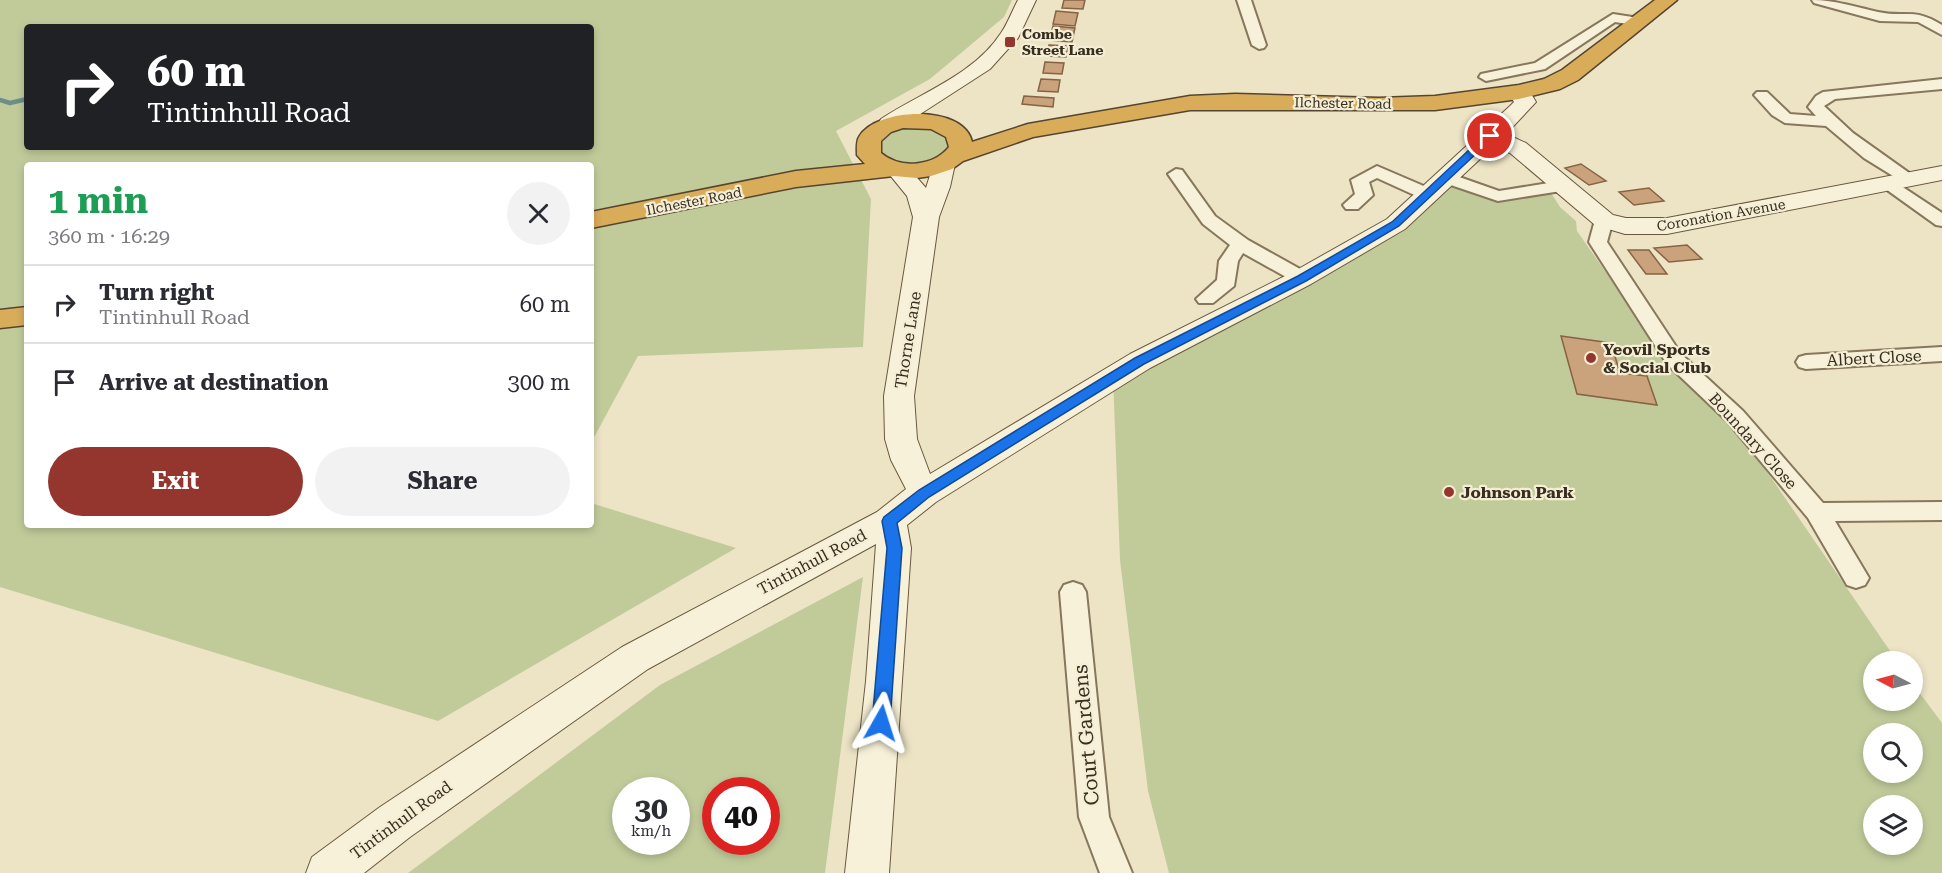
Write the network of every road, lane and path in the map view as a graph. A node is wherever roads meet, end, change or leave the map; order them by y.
1 (1027, 0) edge
2 (1244, 0) edge
3 (1667, 0) edge
4 (1819, 0) edge
5 (1896, 2) dead end
6 (1922, 18) junction
7 (1639, 22) junction
8 (1942, 31) edge
9 (1259, 45) dead end
10 (1486, 77) dead end
11 (1942, 84) edge
12 (947, 89) junction
13 (1519, 92) junction
14 (1762, 95) dead end
15 (1829, 121) junction
16 (890, 124) junction
17 (943, 126) junction
18 (1028, 131) junction
19 (1490, 136) junction
20 (869, 139) junction
21 (950, 159) junction
22 (895, 169) junction
23 (1942, 173) edge
24 (1176, 174) dead end
25 (796, 179) junction
26 (1898, 181) junction
27 (1436, 186) junction
28 (1561, 186) junction
29 (1352, 205) dead end
30 (926, 217) junction
31 (594, 219) edge
32 (1604, 220) junction
33 (1942, 221) edge
34 (1241, 244) junction
35 (1302, 278) junction
36 (1206, 299) dead end
37 (24, 316) edge
38 (0, 319) edge
39 (1942, 354) edge
40 (1806, 362) dead end
41 (924, 493) junction
42 (1942, 511) edge
43 (1816, 512) junction
44 (890, 521) junction
45 (1856, 578) dead end
46 (1073, 592) dead end
47 (328, 873) edge
48 (867, 873) edge
49 (1116, 873) edge

1 - 12 street
2 - 9 street
3 - 7 highway, Ilchester Road
4 - 6 street
5 - 6 street
6 - 8 street
7 - 10 street
7 - 13 highway, Ilchester Road
11 - 15 street
12 - 16 street
12 - 17 street
13 - 18 highway, Ilchester Road
13 - 19 street, Tintinhull Road
14 - 15 street
15 - 26 street
16 - 17 highway, Ilchester Road
16 - 20 highway, Ilchester Road
17 - 18 highway, Ilchester Road
17 - 21 highway
18 - 21 highway, Ilchester Road
19 - 27 street, Tintinhull Road
19 - 28 street, Coronation Avenue
20 - 22 highway
20 - 25 highway, Ilchester Road
21 - 22 highway, Ilchester Road
21 - 30 street, Thorne Lane
22 - 25 highway, Ilchester Road
22 - 30 street
23 - 26 street, Coronation Avenue
24 - 34 street
25 - 31 highway, Ilchester Road
26 - 32 street, Coronation Avenue
26 - 33 street
27 - 28 street
27 - 29 street
27 - 35 street, Tintinhull Road
28 - 32 street, Coronation Avenue
30 - 41 street, Thorne Lane
32 - 43 street, Boundary Close
34 - 35 street
34 - 36 street
35 - 41 street, Tintinhull Road
37 - 38 highway
39 - 40 street, Albert Close
41 - 44 street, Tintinhull Road
42 - 43 street
43 - 45 street, Boundary Close
44 - 47 street, Tintinhull Road
44 - 48 street
46 - 49 street, Court Gardens

